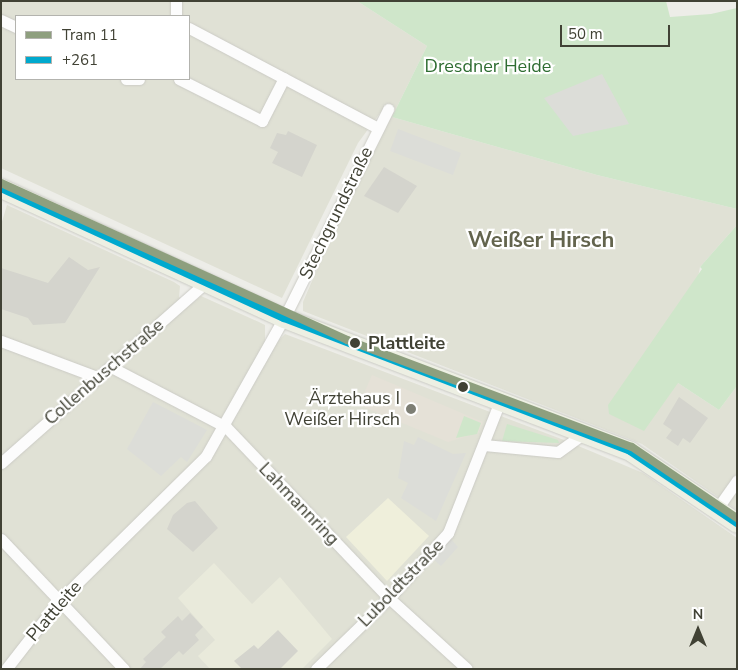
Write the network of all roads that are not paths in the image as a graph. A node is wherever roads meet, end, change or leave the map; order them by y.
1 (176, 1) edge
2 (176, 15) edge
3 (1, 20) edge
4 (15, 27) edge
5 (190, 29) edge
6 (284, 78) junction
7 (181, 80) edge
8 (388, 109) dead end
9 (378, 128) junction
10 (1, 188) edge
11 (206, 282) junction
12 (284, 318) junction
13 (1, 341) edge
14 (111, 366) junction
15 (97, 377) junction
16 (500, 401) junction
17 (226, 427) junction
18 (584, 433) junction
19 (484, 445) junction
20 (1, 463) edge
21 (737, 480) edge
22 (717, 509) junction
23 (737, 522) edge
24 (1, 539) edge
25 (389, 598) junction
26 (59, 601) junction
27 (6, 669) edge
28 (124, 669) edge
29 (316, 669) edge
30 (467, 669) edge

1 - 2 street
3 - 4 street
5 - 6 street
6 - 7 street
6 - 9 street
8 - 9 street, Stechgrundstraße
9 - 12 street, Stechgrundstraße
10 - 11 main road
11 - 12 main road
11 - 14 street, Collenbuschstraße
12 - 16 main road
12 - 17 street, Plattleite
13 - 15 street
14 - 15 street, Collenbuschstraße
14 - 17 street, Lahmannring
15 - 20 street, Collenbuschstraße
16 - 18 main road
16 - 19 street, Luboldtstraße
17 - 25 street, Lahmannring
17 - 26 street, Plattleite
18 - 19 street
18 - 22 main road
19 - 25 street, Luboldtstraße
21 - 22 street
22 - 23 main road
24 - 26 street
25 - 29 street, Luboldtstraße
25 - 30 street, Lahmannring
26 - 27 street, Plattleite
26 - 28 street

